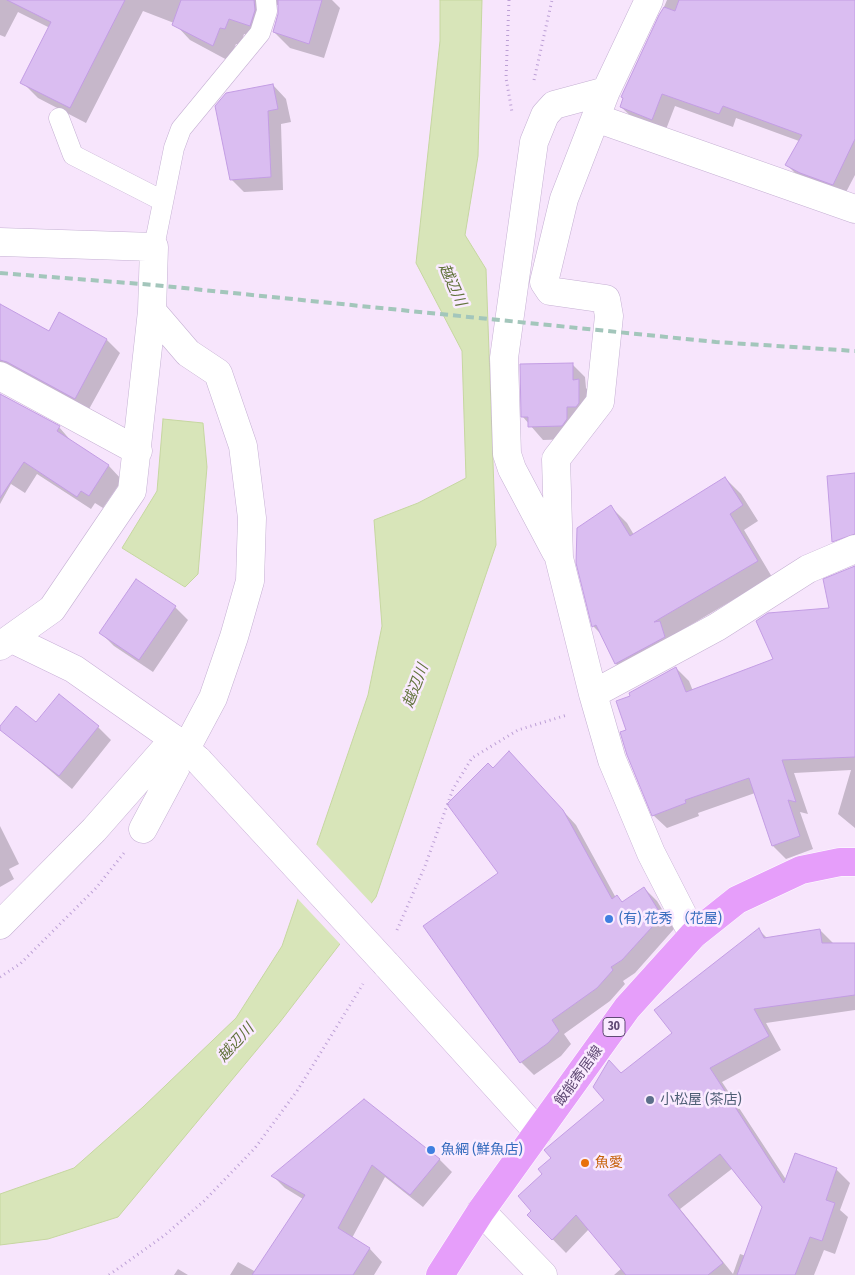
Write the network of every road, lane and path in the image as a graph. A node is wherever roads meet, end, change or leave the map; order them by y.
1 (266, 0) edge
2 (509, 0) edge
3 (552, 0) edge
4 (649, 0) edge
5 (606, 91) junction
6 (545, 115) junction
7 (58, 118) dead end
8 (596, 118) junction
9 (534, 142) junction
10 (163, 201) junction
11 (855, 209) edge
12 (0, 242) edge
13 (154, 247) junction
14 (152, 311) junction
15 (0, 376) edge
16 (138, 451) junction
17 (855, 549) edge
18 (559, 558) junction
19 (4, 639) edge
20 (595, 700) junction
21 (186, 749) junction
22 (143, 829) joint
23 (855, 862) edge
24 (0, 925) edge
25 (693, 936) junction
26 (389, 951) junction
27 (0, 977) edge
28 (364, 981) dead end
29 (538, 1132) junction
30 (481, 1211) junction
31 (109, 1275) edge
32 (440, 1275) edge
33 (543, 1275) edge

1 - 10 lane
2 - 9 path
3 - 6 path
4 - 5 street
5 - 6 street
5 - 8 street
6 - 9 street
7 - 10 lane
8 - 11 street
8 - 18 street
9 - 18 street
10 - 13 lane
12 - 13 street
13 - 14 street
14 - 16 street
14 - 21 street
15 - 16 street
16 - 19 street
17 - 20 street
18 - 20 street
19 - 21 street
20 - 25 street
20 - 26 path
21 - 22 street
21 - 24 street
21 - 26 street, bridge
22 - 27 path
23 - 25 main road, 飯能寄居線 / 30
25 - 29 main road, 飯能寄居線 / 30
26 - 29 street
28 - 31 path
29 - 30 main road, 飯能寄居線 / 30
30 - 32 main road, 飯能寄居線 / 30
30 - 33 street

